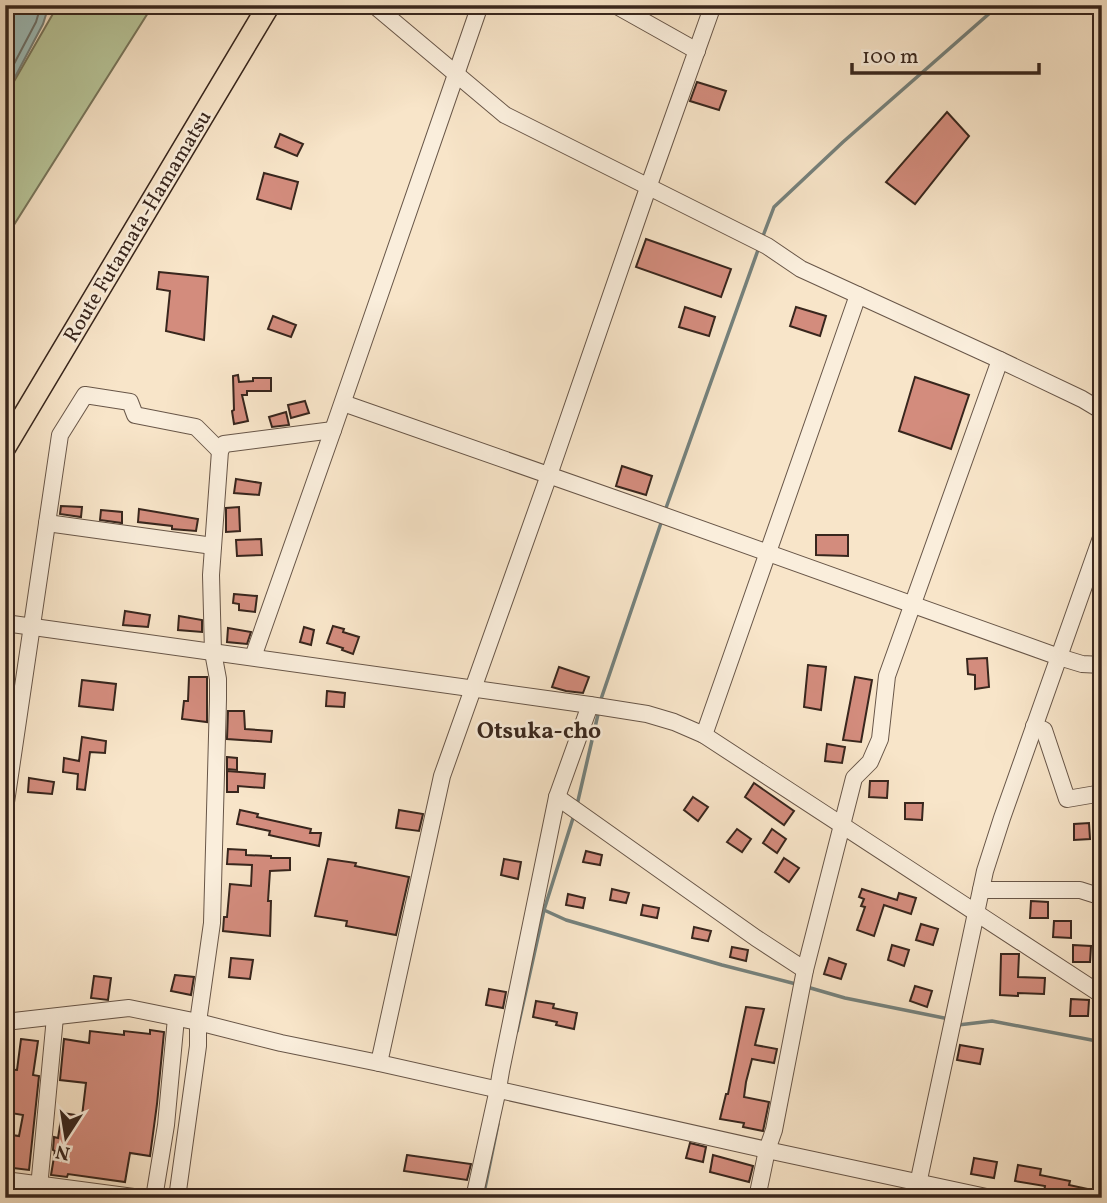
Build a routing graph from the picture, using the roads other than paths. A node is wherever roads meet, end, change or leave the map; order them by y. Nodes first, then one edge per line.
1 (269, 5) edge
2 (374, 5) edge
3 (480, 5) edge
4 (615, 5) edge
5 (713, 5) edge
6 (697, 51) junction
7 (457, 73) junction
8 (649, 186) junction
9 (859, 295) junction
10 (1000, 360) junction
11 (342, 403) junction
12 (1102, 411) edge
13 (333, 430) junction
14 (5, 447) edge
15 (220, 451) junction
16 (549, 475) junction
17 (47, 523) junction
18 (1102, 535) edge
19 (213, 546) junction
20 (766, 554) junction
21 (913, 604) junction
22 (5, 623) edge
23 (32, 626) junction
24 (213, 652) junction
25 (253, 657) junction
26 (1059, 657) junction
27 (1102, 665) edge
28 (472, 688) junction
29 (590, 705) junction
30 (1034, 726) junction
31 (704, 735) junction
32 (1102, 793) edge
33 (557, 797) junction
34 (5, 809) edge
35 (842, 825) junction
36 (981, 890) junction
37 (1102, 897) edge
38 (976, 913) junction
39 (803, 980) junction
40 (1102, 995) edge
41 (55, 1017) junction
42 (176, 1018) junction
43 (5, 1022) edge
44 (198, 1022) junction
45 (379, 1063) junction
46 (498, 1089) junction
47 (766, 1150) junction
48 (5, 1180) edge
49 (917, 1190) edge
50 (39, 1191) edge
51 (141, 1198) edge
52 (154, 1198) edge
53 (177, 1198) edge
54 (474, 1198) edge
55 (757, 1198) edge
56 (990, 1198) edge

1 - 14 main road, Route Futamata-Hamamatsu
2 - 7 street
3 - 7 street
4 - 6 street
5 - 6 street
6 - 8 street
7 - 8 street
7 - 11 street
8 - 9 street
8 - 16 street
9 - 10 street
9 - 20 street
10 - 12 street
10 - 21 street
11 - 13 street
11 - 16 street
13 - 15 street
13 - 25 street
15 - 17 street
15 - 19 street
16 - 20 street
16 - 28 street
17 - 19 street
17 - 23 street
18 - 26 street
19 - 24 street
20 - 21 street
20 - 31 street
21 - 26 street
21 - 35 street
22 - 23 street
23 - 24 street
23 - 34 street
24 - 25 street
24 - 44 street
25 - 28 street
26 - 27 street
26 - 30 street
28 - 29 street
28 - 45 street
29 - 31 street
29 - 33 street
30 - 32 street
30 - 36 street
31 - 35 street
33 - 39 street
33 - 46 street
35 - 38 street
35 - 39 street
36 - 37 street
36 - 38 street
38 - 40 street
38 - 49 street
39 - 47 street
41 - 42 street
41 - 43 street
41 - 50 street
42 - 44 street
42 - 52 street
44 - 45 street
44 - 53 street
45 - 46 street
46 - 47 street
46 - 54 street
47 - 49 street
47 - 55 street
48 - 50 street
49 - 56 street
50 - 51 street

